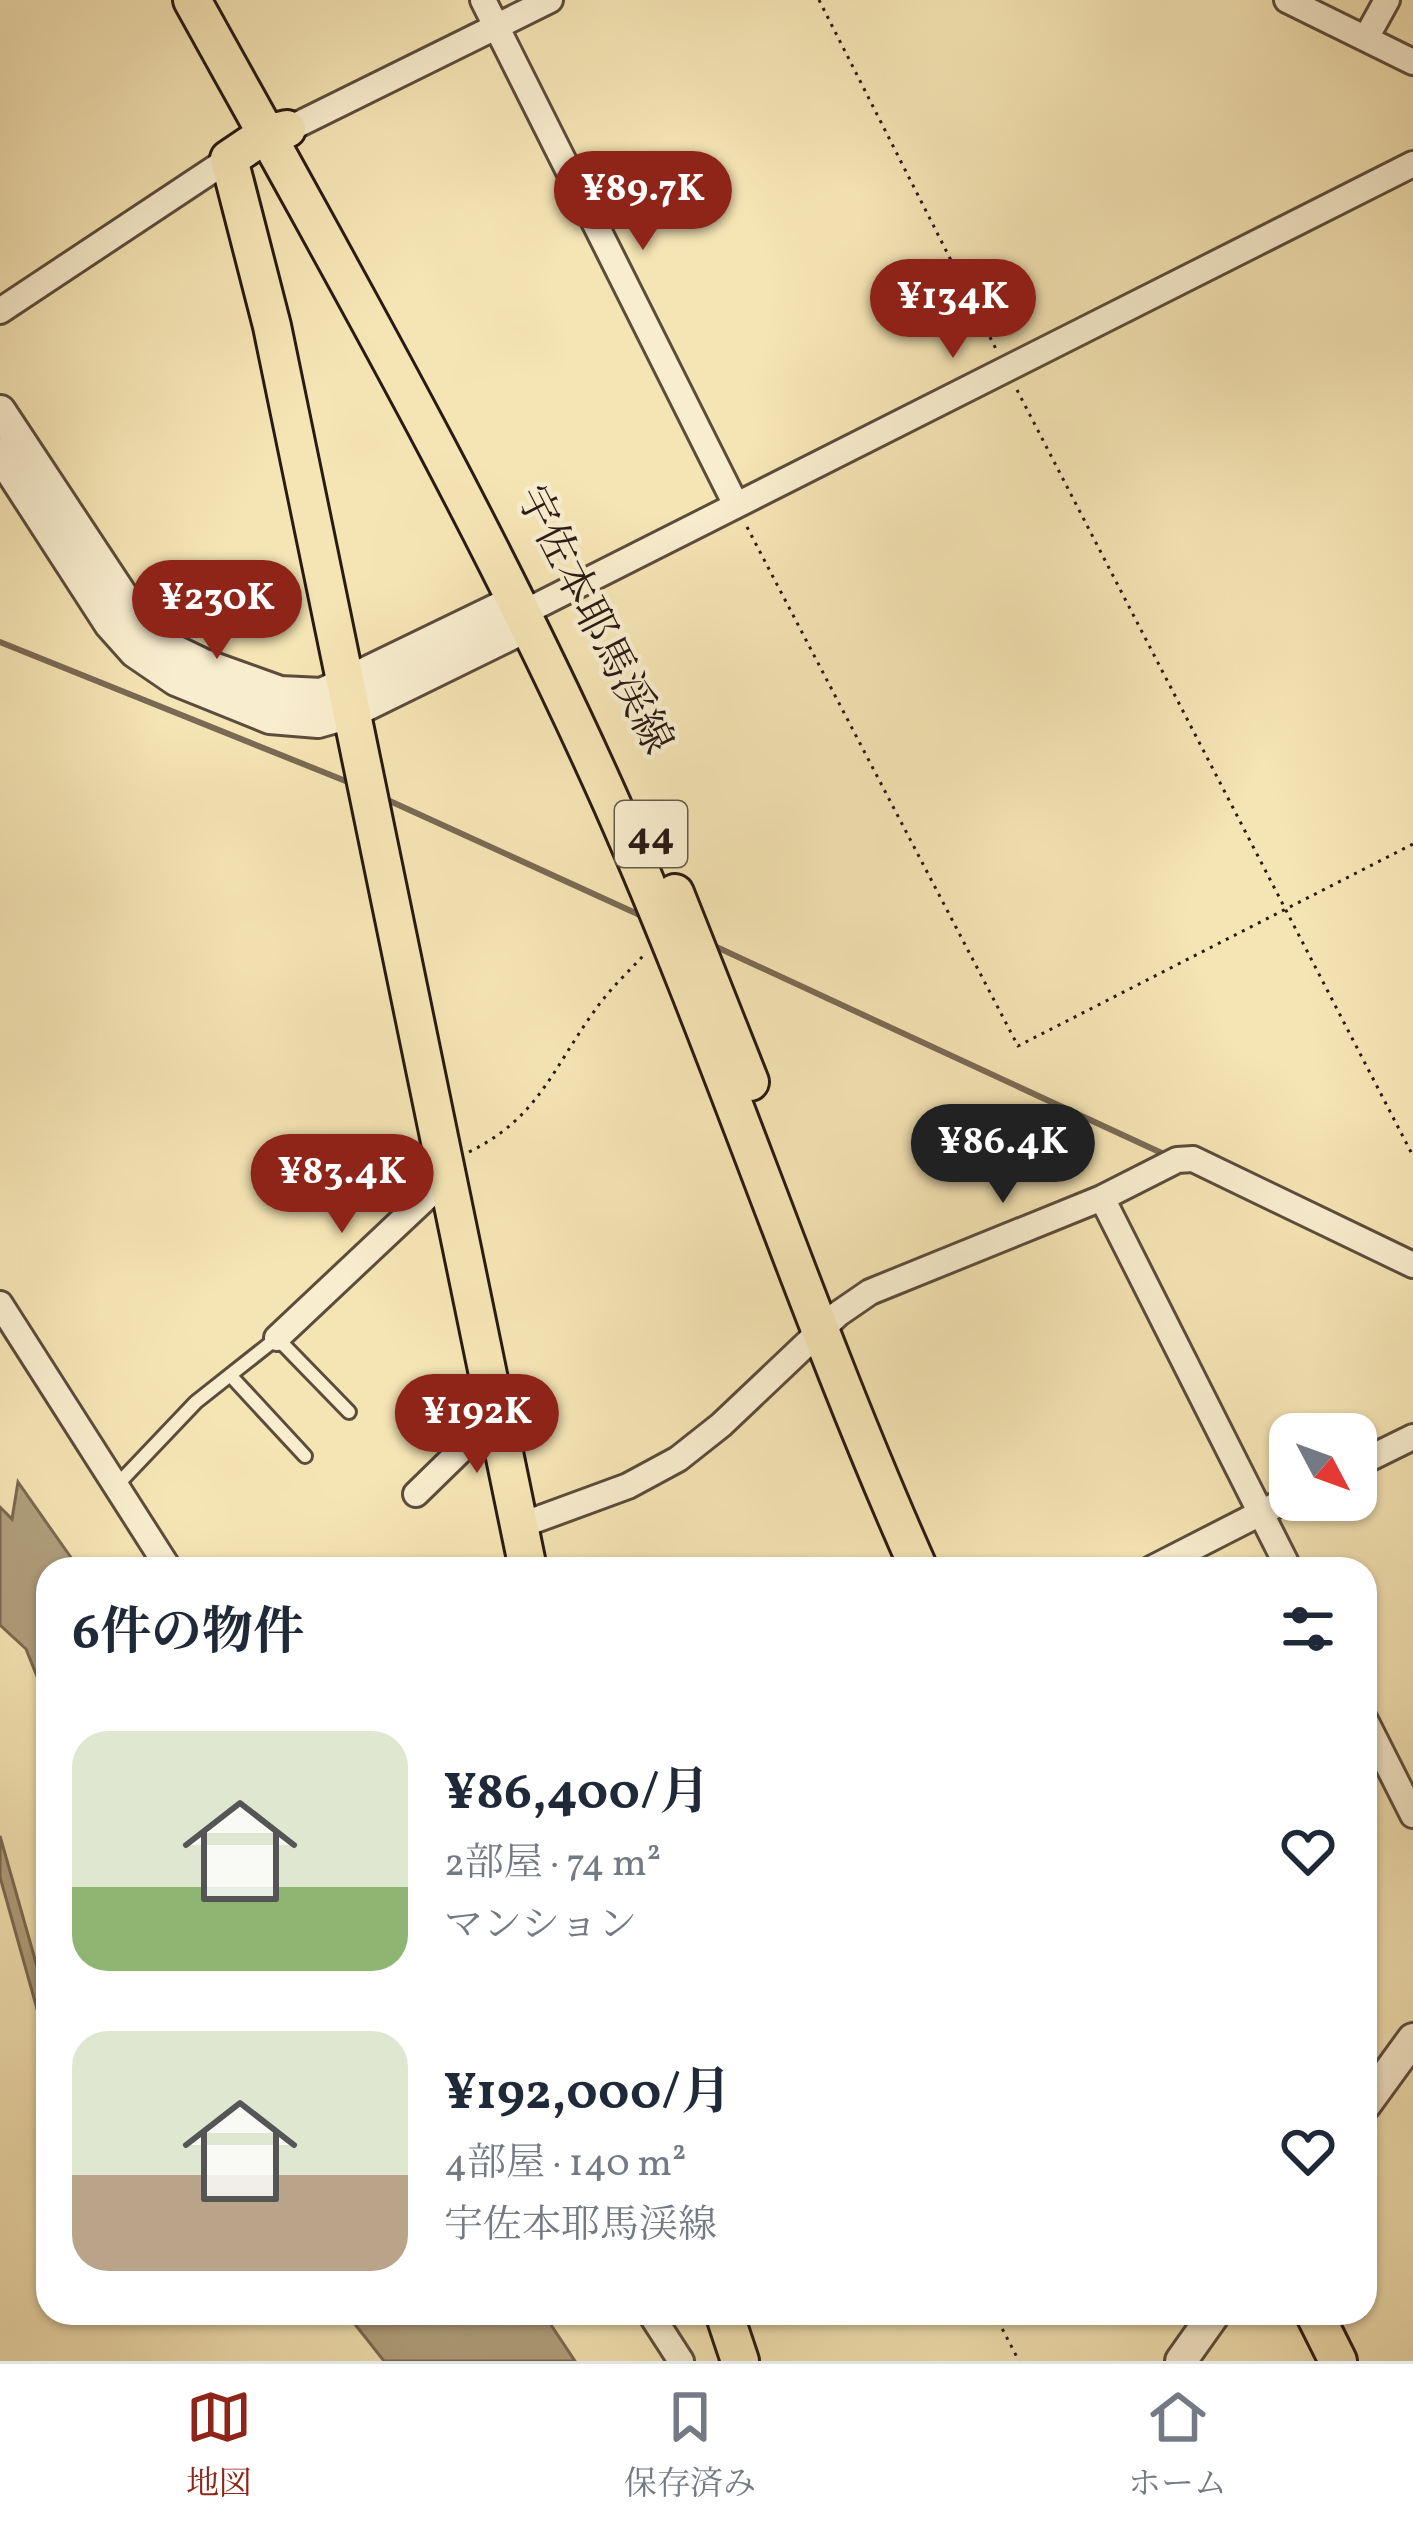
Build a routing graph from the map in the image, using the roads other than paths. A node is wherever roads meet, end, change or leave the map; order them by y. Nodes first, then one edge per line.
1 (192, 0) edge
2 (219, 0) edge
3 (483, 0) edge
4 (550, 0) edge
5 (1287, 0) edge
6 (1387, 0) edge
7 (497, 28) junction
8 (1366, 38) junction
9 (1413, 62) edge
10 (278, 131) junction
11 (229, 159) junction
12 (1413, 164) edge
13 (0, 311) edge
14 (0, 411) edge
15 (0, 454) edge
16 (736, 505) junction
17 (531, 609) junction
18 (347, 700) junction
19 (446, 1169) junction
20 (1102, 1198) junction
21 (1413, 1265) edge
22 (0, 1304) edge
23 (829, 1323) junction
24 (277, 1338) junction
25 (230, 1375) junction
26 (349, 1412) dead end
27 (496, 1415) junction
28 (1413, 1437) edge
29 (1377, 1455) edge
30 (304, 1456) dead end
31 (116, 1486) junction
32 (416, 1494) dead end
33 (1269, 1509) edge
34 (1261, 1513) junction
35 (519, 1526) junction
36 (161, 1557) edge
37 (525, 1557) edge
38 (915, 1557) edge
39 (940, 1557) edge
40 (1175, 1557) edge
41 (1283, 1557) edge
42 (1377, 1744) edge
43 (1413, 1815) edge
44 (1413, 2039) edge
45 (1377, 2088) edge
46 (658, 2325) edge
47 (728, 2325) edge
48 (1206, 2325) edge
49 (1294, 2325) edge
50 (1320, 2325) edge
51 (681, 2361) edge
52 (740, 2361) edge
53 (1181, 2361) edge
54 (1311, 2361) edge
55 (1338, 2361) edge

1 - 10 main road, 宇佐本耶馬渓線 / 44
2 - 10 main road, 宇佐本耶馬渓線 / 44
3 - 7 street
4 - 7 street
5 - 8 street
6 - 8 street
7 - 10 street
7 - 16 street
8 - 9 street
10 - 11 main road
10 - 17 main road, 宇佐本耶馬渓線 / 44
11 - 13 street
11 - 18 main road
12 - 16 street
14 - 18 street
15 - 18 street
16 - 17 street
17 - 18 street
17 - 23 main road, 宇佐本耶馬渓線 / 44
17 - 23 main road, 宇佐本耶馬渓線 / 44
18 - 19 main road
19 - 24 street
19 - 27 main road
20 - 21 street
20 - 23 street
20 - 34 street
22 - 31 street
23 - 35 street
23 - 38 main road, 宇佐本耶馬渓線 / 44
23 - 39 main road, 宇佐本耶馬渓線 / 44
24 - 25 lane
24 - 26 lane
25 - 30 lane
25 - 31 lane
27 - 32 street
27 - 35 main road
28 - 29 street
31 - 36 street
33 - 34 street
34 - 40 street
34 - 41 street
35 - 37 main road
42 - 43 street
44 - 45 street
46 - 51 street
47 - 52 main road
48 - 53 street
49 - 54 main road
50 - 55 main road

